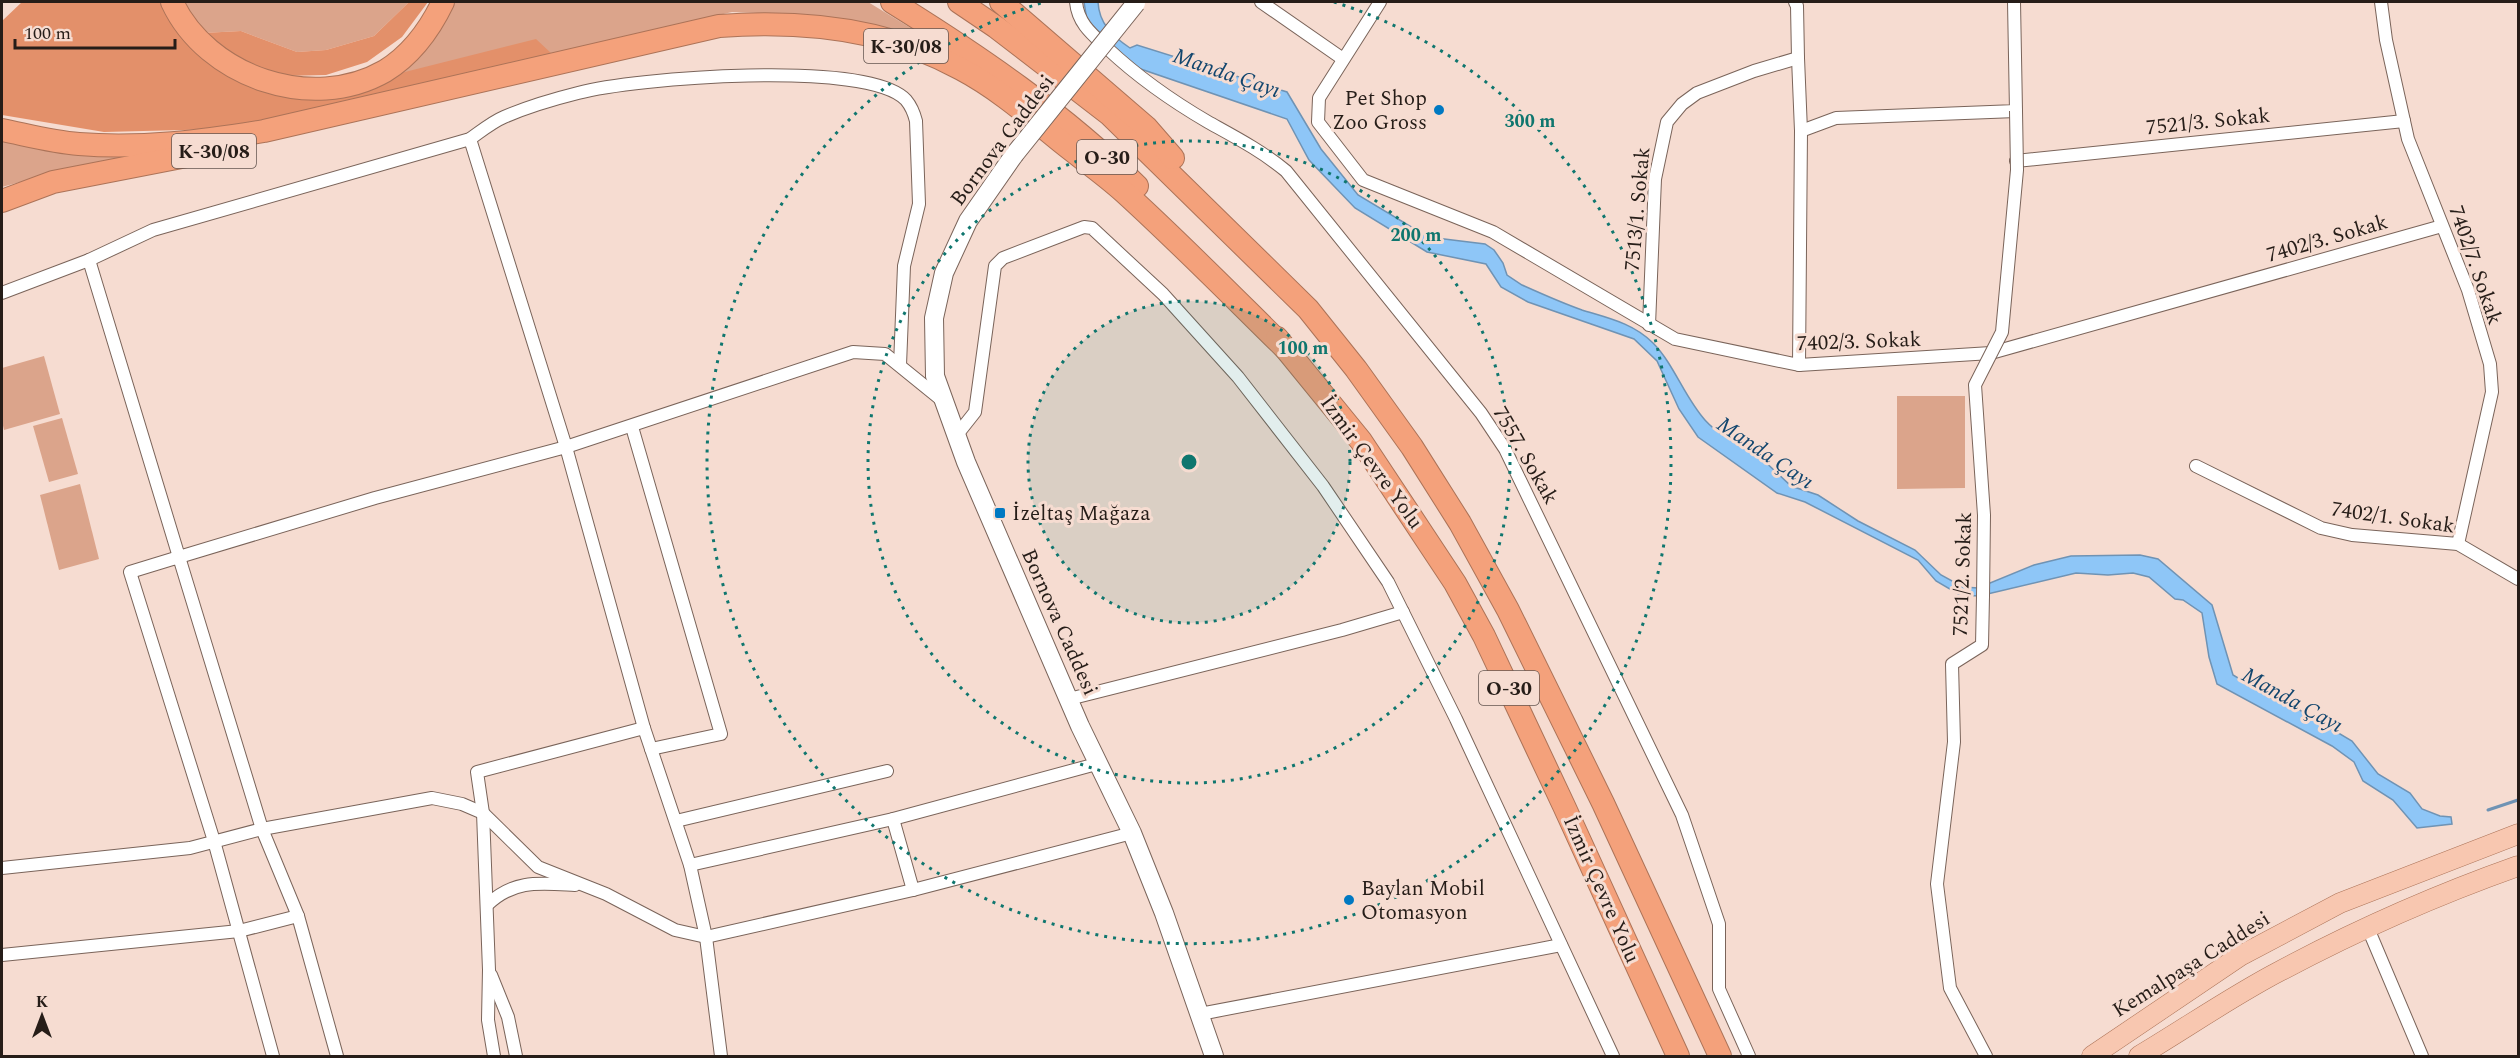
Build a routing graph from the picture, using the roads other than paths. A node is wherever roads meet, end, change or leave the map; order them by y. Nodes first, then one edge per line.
1 (172, 2) edge
2 (443, 2) edge
3 (892, 2) edge
4 (959, 2) edge
5 (1001, 2) edge
6 (1076, 2) edge
7 (1137, 2) edge
8 (1261, 2) edge
9 (1380, 2) edge
10 (1795, 2) edge
11 (2014, 2) edge
12 (2381, 2) edge
13 (1798, 58) junction
14 (1343, 59) junction
15 (424, 92) junction
16 (2016, 111) junction
17 (2404, 121) junction
18 (2, 130) edge
19 (1801, 131) junction
20 (470, 139) junction
21 (2016, 161) junction
22 (2, 201) edge
23 (2442, 226) junction
24 (89, 260) junction
25 (2, 293) edge
26 (1308, 309) junction
27 (1649, 325) junction
28 (1287, 350) junction
29 (1991, 353) junction
30 (900, 365) junction
31 (1799, 365) junction
32 (944, 402) junction
33 (632, 427) junction
34 (956, 436) junction
35 (566, 447) junction
36 (2196, 466) dead end
37 (2458, 544) junction
38 (179, 556) junction
39 (2518, 579) edge
40 (1403, 612) junction
41 (1069, 699) junction
42 (644, 728) junction
43 (651, 749) junction
44 (1100, 763) junction
45 (888, 771) dead end
46 (483, 813) junction
47 (893, 819) junction
48 (676, 821) junction
49 (262, 829) junction
50 (1132, 833) junction
51 (2518, 834) edge
52 (214, 842) junction
53 (690, 865) junction
54 (2518, 866) edge
55 (2, 868) edge
56 (584, 885) junction
57 (913, 890) junction
58 (487, 905) junction
59 (298, 916) junction
60 (2367, 926) junction
61 (239, 931) junction
62 (706, 937) junction
63 (1561, 945) junction
64 (2, 955) edge
65 (489, 970) junction
66 (1200, 1014) junction
67 (273, 1056) edge
68 (337, 1056) edge
69 (494, 1056) edge
70 (516, 1056) edge
71 (721, 1056) edge
72 (1214, 1056) edge
73 (1613, 1056) edge
74 (1678, 1056) edge
75 (1720, 1056) edge
76 (1749, 1056) edge
77 (1986, 1056) edge
78 (2092, 1056) edge
79 (2139, 1056) edge
80 (2422, 1056) edge

1 - 2 highway
3 - 28 highway, İzmir Çevre Yolu / O-30
4 - 26 highway, İzmir Çevre Yolu / O-30
5 - 26 highway
6 - 76 street, 7557. Sokak
7 - 32 main road, Bornova Caddesi, bridge
8 - 14 street
9 - 14 street
10 - 13 street
11 - 16 street, 7521/2. Sokak
12 - 17 street, 7402/7. Sokak
13 - 19 street
13 - 27 street, 7513/1. Sokak
14 - 27 street, 7402/3. Sokak
15 - 18 highway, K-30/08
15 - 22 highway, K-30/08
15 - 28 highway, K-30/08
16 - 19 street
16 - 21 street, 7521/2. Sokak, bridge
17 - 21 street, 7521/3. Sokak
17 - 23 street, 7402/7. Sokak
19 - 31 street
20 - 24 street
20 - 30 street
20 - 35 street
21 - 29 street, 7521/2. Sokak, bridge
23 - 29 street, 7402/3. Sokak
23 - 37 street, 7402/7. Sokak
24 - 25 street
24 - 38 street
26 - 75 highway, İzmir Çevre Yolu / O-30
27 - 31 street, 7402/3. Sokak
28 - 74 highway, İzmir Çevre Yolu / O-30
29 - 31 street, 7402/3. Sokak
29 - 77 street, 7521/2. Sokak, bridge
30 - 32 street
30 - 33 street
32 - 34 main road, Bornova Caddesi
33 - 35 street
33 - 43 street
34 - 40 street
34 - 41 main road, Bornova Caddesi
35 - 38 street
35 - 42 street
36 - 37 street, 7402/1. Sokak
37 - 39 street, 7402/1. Sokak
38 - 49 street
38 - 52 street
40 - 41 street
40 - 63 street
41 - 44 main road, Bornova Caddesi
42 - 43 street
42 - 46 street
43 - 48 street
44 - 47 street
44 - 50 main road, Bornova Caddesi
45 - 48 street
46 - 49 street
46 - 56 street
46 - 58 street
47 - 53 street
47 - 57 street
48 - 53 street
49 - 52 street
49 - 59 street
50 - 57 street
50 - 66 main road, Bornova Caddesi
51 - 78 main road, Kemalpaşa Caddesi
52 - 55 street
52 - 61 street
53 - 62 street
54 - 60 main road
56 - 58 street
56 - 62 street
57 - 62 street
58 - 65 street
59 - 61 street
59 - 68 street
60 - 79 main road
60 - 80 street
61 - 64 street
61 - 67 street
62 - 71 street
63 - 66 street
63 - 73 street
65 - 69 street
65 - 70 street
66 - 72 main road, Bornova Caddesi

